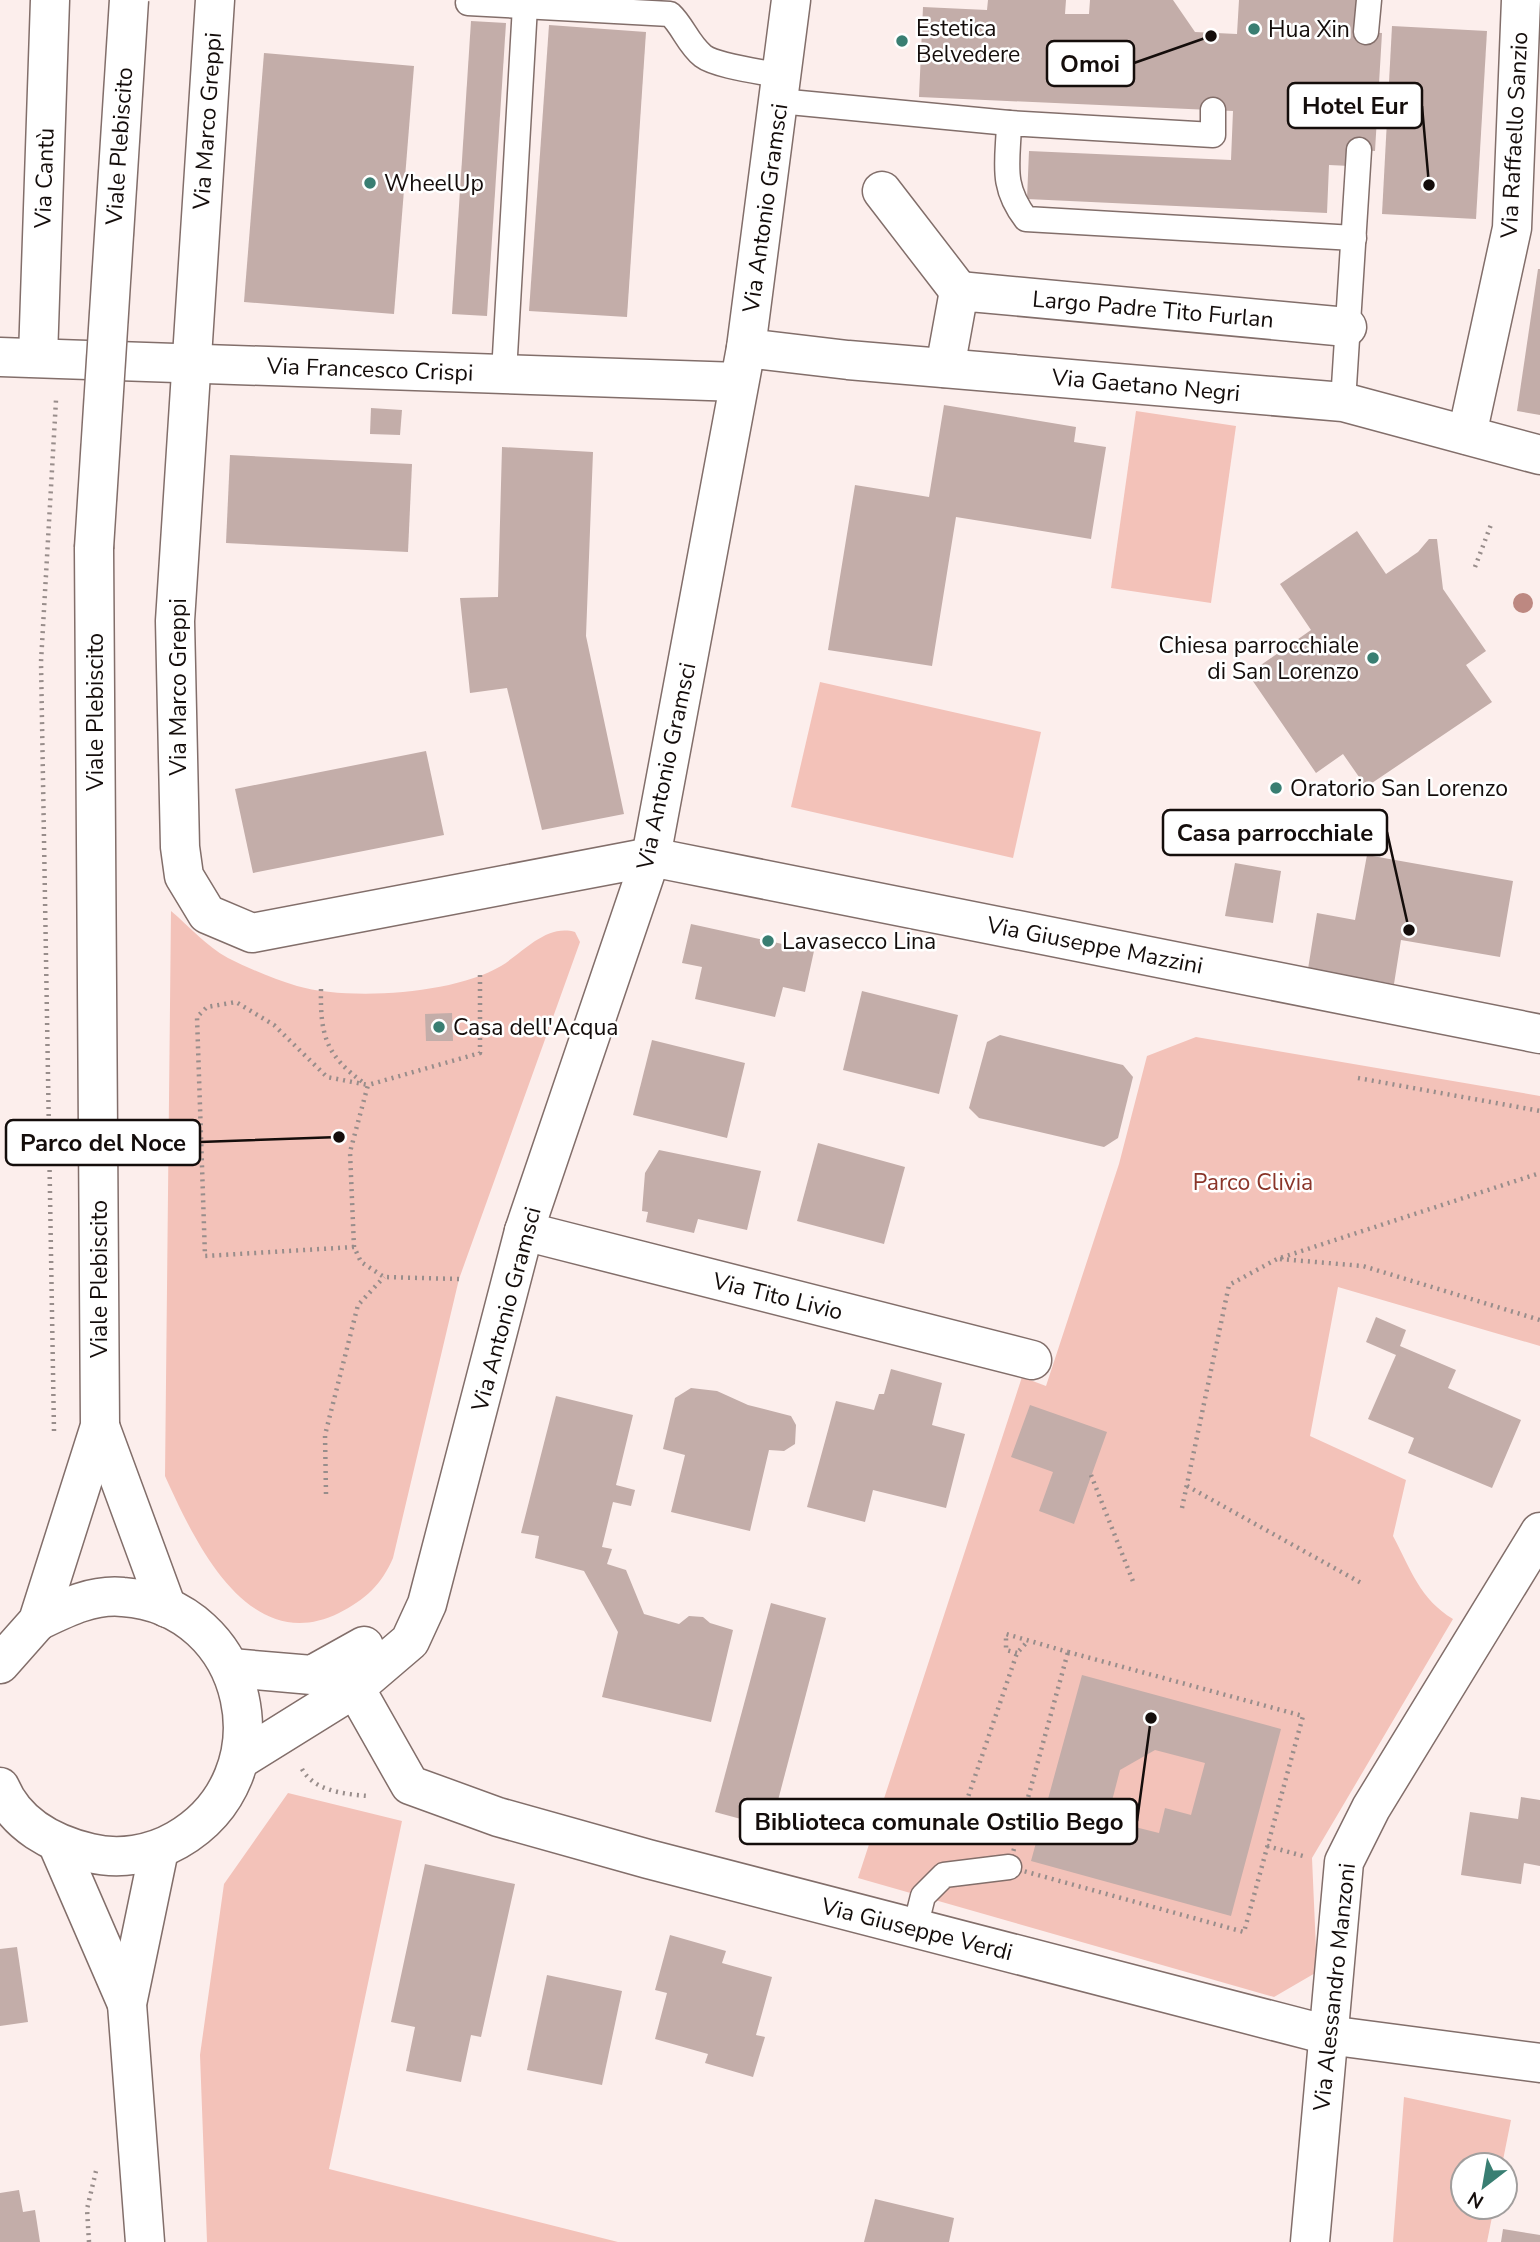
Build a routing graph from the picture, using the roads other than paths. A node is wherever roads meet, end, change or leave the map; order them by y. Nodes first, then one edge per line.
1 (50, 0) edge
2 (129, 0) edge
3 (215, 0) edge
4 (791, 0) edge
5 (1368, 0) edge
6 (1521, 0) edge
7 (468, 3) dead end
8 (525, 6) junction
9 (1366, 32) dead end
10 (781, 88) junction
11 (1529, 88) edge
12 (1213, 110) dead end
13 (1009, 123) junction
14 (1359, 150) dead end
15 (883, 191) dead end
16 (1354, 238) junction
17 (959, 291) junction
18 (1347, 327) junction
19 (0, 357) edge
20 (38, 357) junction
21 (191, 362) junction
22 (743, 365) junction
23 (945, 368) junction
24 (504, 373) junction
25 (1343, 402) junction
26 (1467, 435) junction
27 (1540, 455) edge
28 (651, 857) junction
29 (1540, 1034) edge
30 (524, 1231) junction
31 (1032, 1360) dead end
32 (100, 1426) junction
33 (1540, 1532) edge
34 (167, 1608) junction
35 (38, 1621) junction
36 (0, 1664) edge
37 (231, 1668) junction
38 (349, 1674) junction
39 (241, 1759) junction
40 (1, 1794) edge
41 (58, 1845) junction
42 (159, 1850) junction
43 (1009, 1867) road end
44 (915, 1928) junction
45 (127, 2004) junction
46 (1328, 2035) junction
47 (1540, 2063) edge
48 (145, 2242) edge
49 (1310, 2242) edge

1 - 20 street, Via Cantù
2 - 32 street, Viale Plebiscito, bridge
3 - 21 street, Via Marco Greppi
4 - 10 street, Via Antonio Gramsci
5 - 9 lane
6 - 11 street, Via Raffaello Sanzio
7 - 8 lane
8 - 10 lane
8 - 24 lane
10 - 13 lane
10 - 22 street, Via Antonio Gramsci
11 - 26 street, Via Raffaello Sanzio
12 - 13 lane
13 - 16 lane
14 - 16 lane
15 - 17 street
16 - 18 lane
17 - 18 street, Largo Padre Tito Furlan
17 - 23 street
18 - 25 lane
19 - 20 street, Via Francesco Crispi
20 - 21 street, Via Francesco Crispi
21 - 24 street, Via Francesco Crispi
21 - 28 street, Via Marco Greppi
22 - 23 street, Via Gaetano Negri
22 - 24 street, Via Francesco Crispi
22 - 28 street, Via Antonio Gramsci
23 - 25 street, Via Gaetano Negri
25 - 26 street, Via Gaetano Negri
26 - 27 street, Via Gaetano Negri
28 - 29 street, Via Giuseppe Mazzini
28 - 30 street, Via Antonio Gramsci
30 - 31 street, Via Tito Livio
30 - 38 street, Via Antonio Gramsci
32 - 34 street
32 - 35 street
33 - 46 street, Via Alessandro Manzoni
34 - 35 street
34 - 37 street
35 - 36 street
37 - 38 street
37 - 39 street
38 - 39 street
38 - 44 street, Via Giuseppe Verdi
39 - 42 street
40 - 41 street
41 - 42 street
41 - 45 street
42 - 45 street
43 - 44 lane
44 - 46 street, Via Giuseppe Verdi
45 - 48 street
46 - 47 street, Via Giuseppe Verdi
46 - 49 street, Via Alessandro Manzoni

